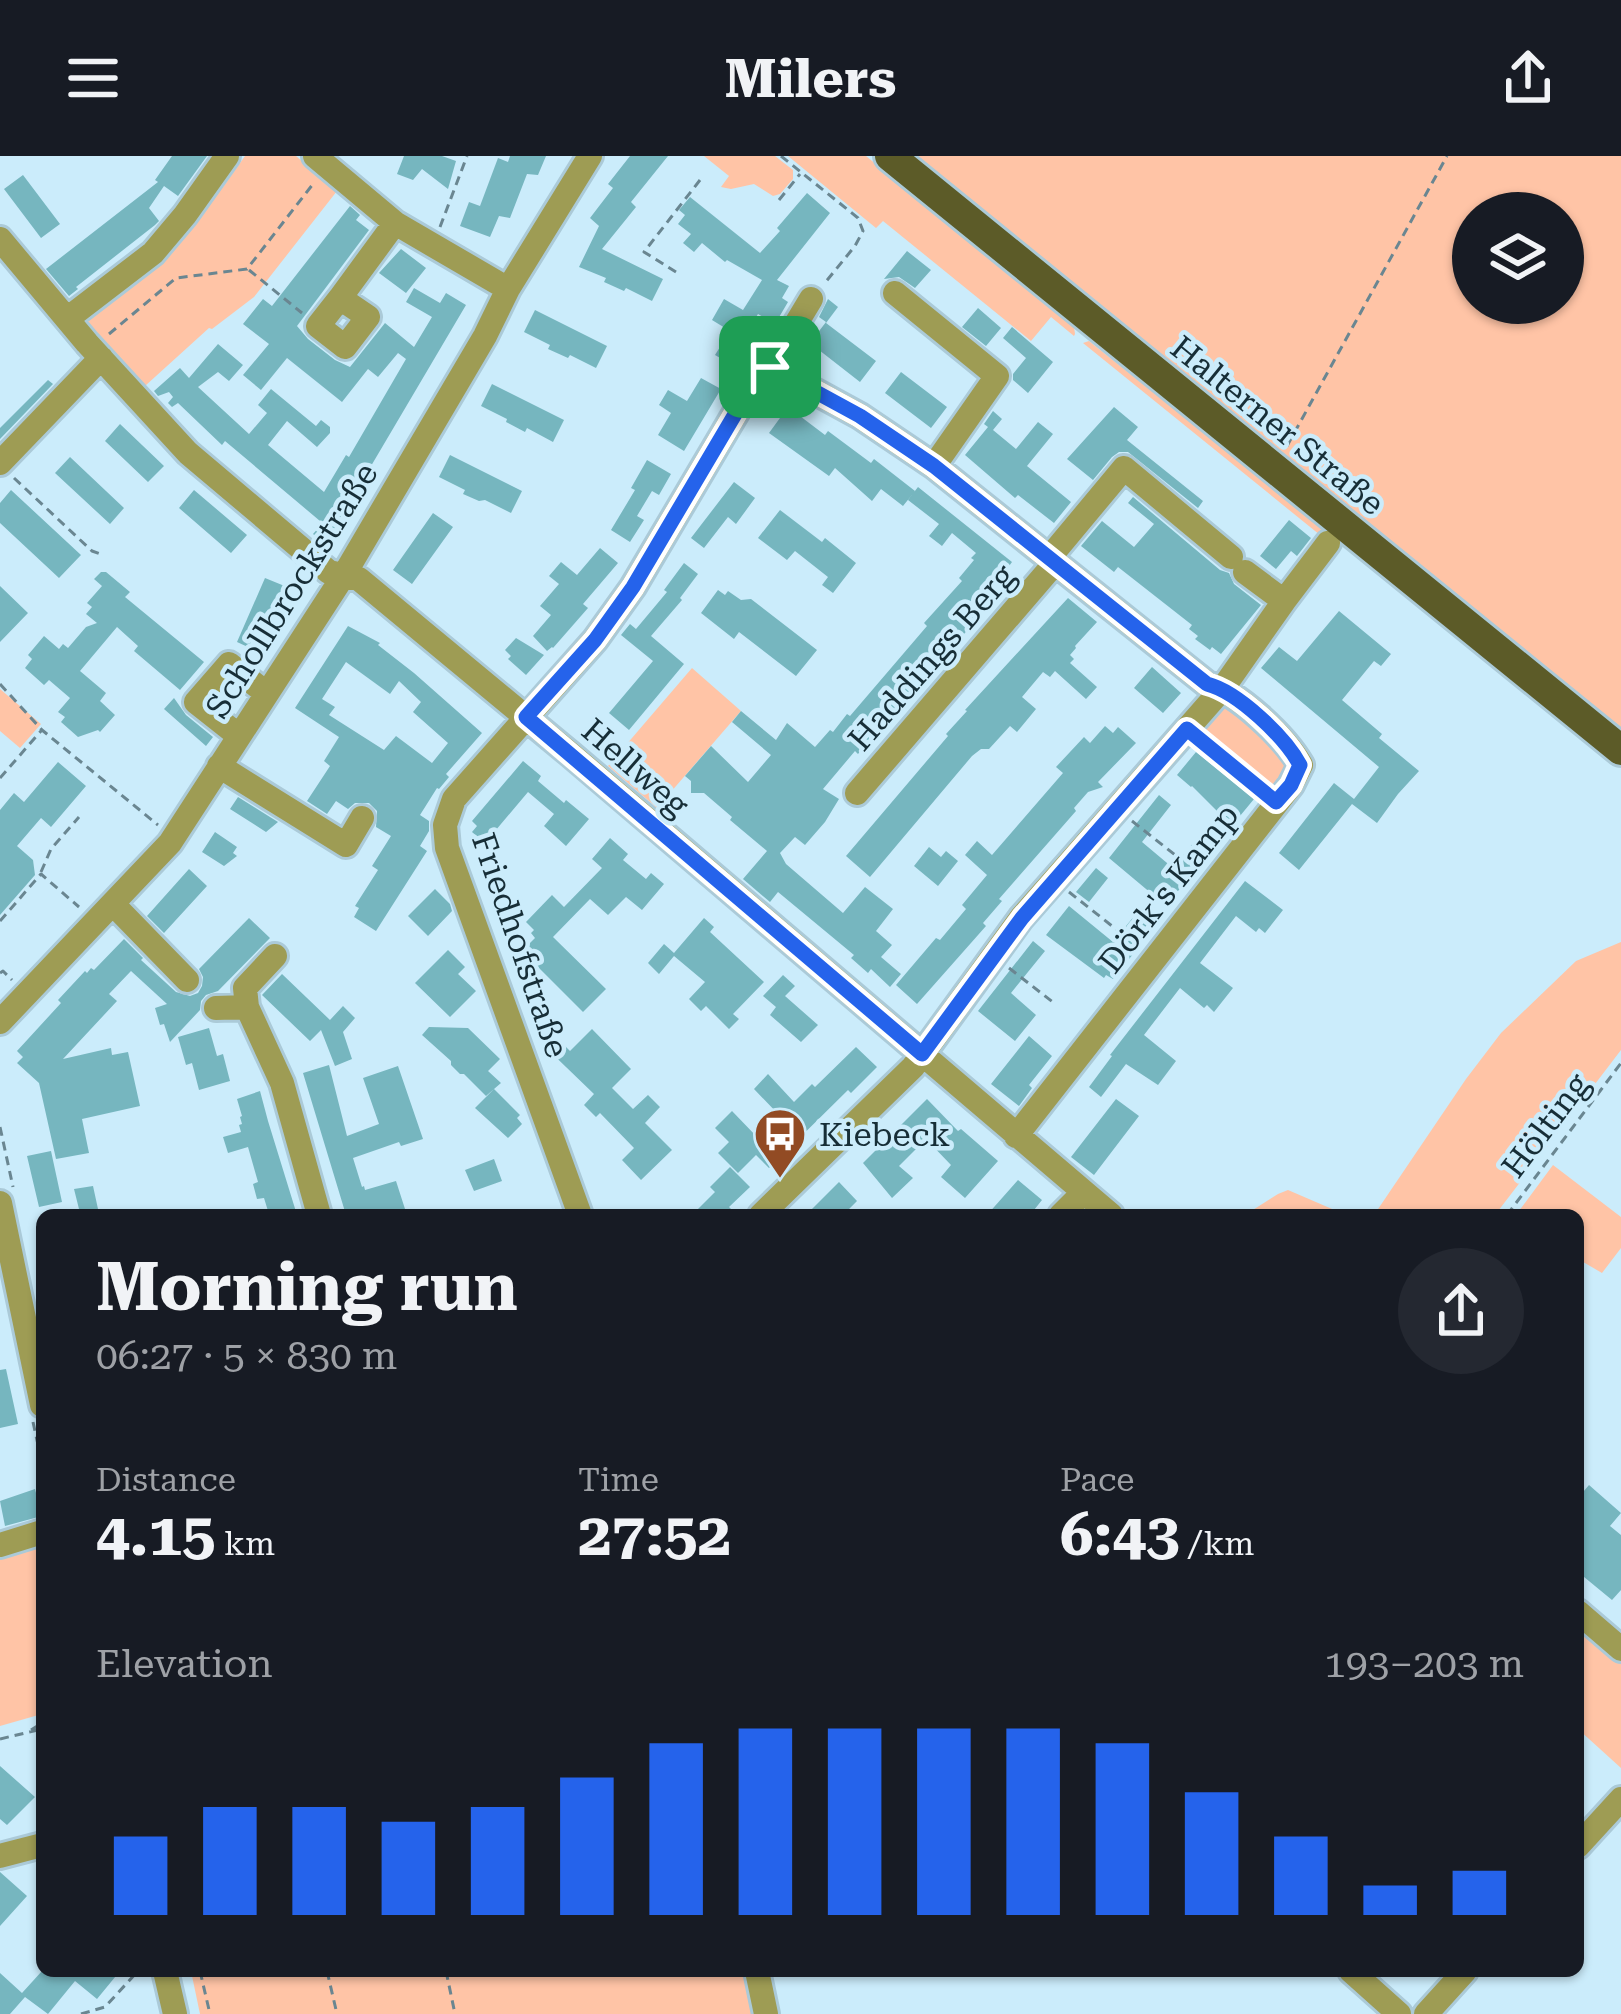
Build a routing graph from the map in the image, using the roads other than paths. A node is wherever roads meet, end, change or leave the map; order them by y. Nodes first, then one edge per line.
1 (226, 156) edge
2 (590, 156) edge
3 (890, 156) edge
4 (321, 161) edge
5 (395, 223) junction
6 (0, 239) edge
7 (508, 289) junction
8 (895, 293) dead end
9 (811, 299) road end
10 (67, 320) junction
11 (318, 326) road end
12 (103, 347) junction
13 (770, 367) junction
14 (3, 466) edge
15 (934, 466) junction
16 (1328, 543) dead end
17 (1052, 561) junction
18 (344, 575) junction
19 (1284, 601) junction
20 (1223, 688) junction
21 (266, 693) junction
22 (526, 717) junction
23 (238, 736) junction
24 (1621, 751) edge
25 (219, 766) junction
26 (857, 793) dead end
27 (362, 818) dead end
28 (113, 904) junction
29 (275, 956) dead end
30 (188, 980) dead end
31 (248, 1007) junction
32 (216, 1008) dead end
33 (0, 1022) edge
34 (922, 1054) junction
35 (1016, 1136) junction
36 (1084, 1192) junction
37 (0, 1203) edge
38 (317, 1209) edge
39 (578, 1209) edge
40 (766, 1209) edge
41 (1067, 1209) edge
42 (1104, 1209) edge
43 (30, 1299) edge
44 (36, 1352) edge
45 (36, 1534) edge
46 (0, 1545) edge
47 (1584, 1617) edge
48 (1621, 1648) edge
49 (1621, 1798) edge
50 (1584, 1839) edge
51 (36, 1847) edge
52 (0, 1856) edge
53 (166, 1977) edge
54 (758, 1977) edge
55 (1358, 1977) edge
56 (1460, 1977) edge
57 (175, 2014) edge
58 (766, 2014) edge
59 (1399, 2014) edge
60 (1426, 2014) edge

1 - 10 street
2 - 7 street, Schollbrockstraße
3 - 24 main road, Halterner Straße
4 - 5 street
5 - 7 street
5 - 11 street
6 - 10 street, Hellweg
7 - 18 street, Schollbrockstraße
8 - 15 street
9 - 13 street
10 - 12 street, Hellweg
12 - 14 street
12 - 18 street, Hellweg
13 - 15 street, Haddings Berg
13 - 22 street
15 - 17 street, Haddings Berg
16 - 19 street
17 - 19 street
17 - 20 street, Haddings Berg
17 - 26 street, Haddings Berg
18 - 21 street, Schollbrockstraße
18 - 22 street, Hellweg
19 - 20 street
20 - 34 street
20 - 35 street, Dörk's Kamp
21 - 23 street, Schollbrockstraße
21 - 23 street
22 - 34 street, Hellweg
22 - 39 street, Friedhofstraße
23 - 25 street, Schollbrockstraße
25 - 27 street
25 - 28 street, Schollbrockstraße
28 - 30 street
28 - 33 street, Schollbrockstraße
29 - 31 street
31 - 32 street
31 - 38 street
34 - 35 street, Hellweg
34 - 40 street
35 - 36 street, Hellweg
36 - 41 street
36 - 42 street, Hellweg
37 - 43 street
43 - 44 street
45 - 46 street
47 - 48 street
49 - 50 street
51 - 52 street
53 - 57 street
54 - 58 street
55 - 59 street
56 - 60 street

